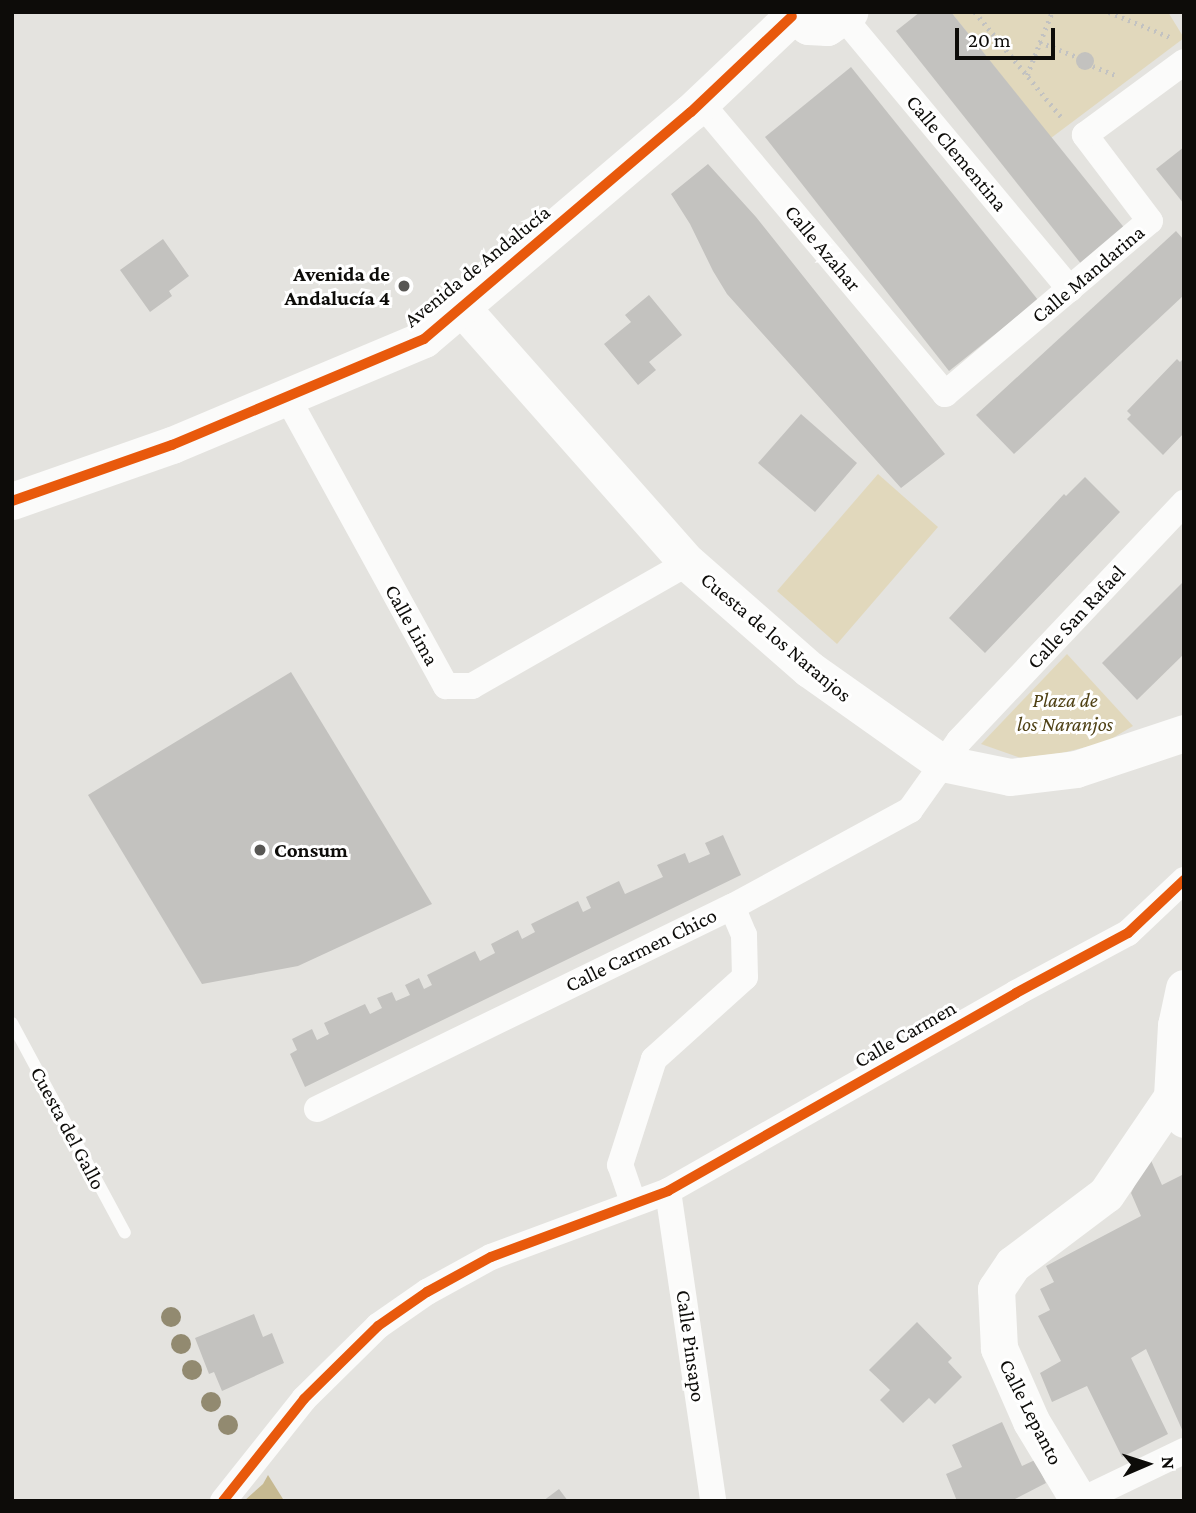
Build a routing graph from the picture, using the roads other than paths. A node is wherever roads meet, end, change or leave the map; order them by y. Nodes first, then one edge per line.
1 (790, 14) edge
2 (847, 15) edge
3 (1182, 51) edge
4 (701, 103) junction
5 (1070, 289) junction
6 (462, 308) junction
7 (944, 394) joint
8 (287, 397) junction
9 (12, 501) edge
10 (1184, 503) edge
11 (688, 564) junction
12 (1183, 732) edge
13 (942, 763) junction
14 (1184, 880) edge
15 (732, 907) junction
16 (1184, 988) edge
17 (12, 1023) edge
18 (1178, 1108) edge
19 (317, 1109) dead end
20 (668, 1191) junction
21 (633, 1202) junction
22 (125, 1233) dead end
23 (1184, 1451) edge
24 (223, 1501) edge
25 (713, 1501) edge
26 (1079, 1501) edge

1 - 2 street
1 - 4 street, Avenida de Andalucía
2 - 5 street, Calle Clementina
3 - 5 street, Calle Mandarina
4 - 6 street, Avenida de Andalucía
4 - 7 street, Calle Azahar
5 - 7 street, Calle Mandarina
6 - 8 street, Avenida de Andalucía
6 - 11 street, Cuesta de los Naranjos
8 - 9 street, Avenida de Andalucía
8 - 11 street, Calle Lima
10 - 13 street, Calle San Rafael
11 - 13 street, Cuesta de los Naranjos
12 - 13 street, Cuesta de los Naranjos
13 - 15 street, Calle Carmen Chico
14 - 20 street, Calle Carmen
15 - 19 street, Calle Carmen Chico
15 - 21 street
16 - 18 street
17 - 22 lane, Cuesta del Gallo
18 - 26 street, Calle Lepanto
20 - 21 street, Calle Carmen
20 - 25 street, Calle Pinsapo
21 - 24 street, Calle Carmen
23 - 26 street

